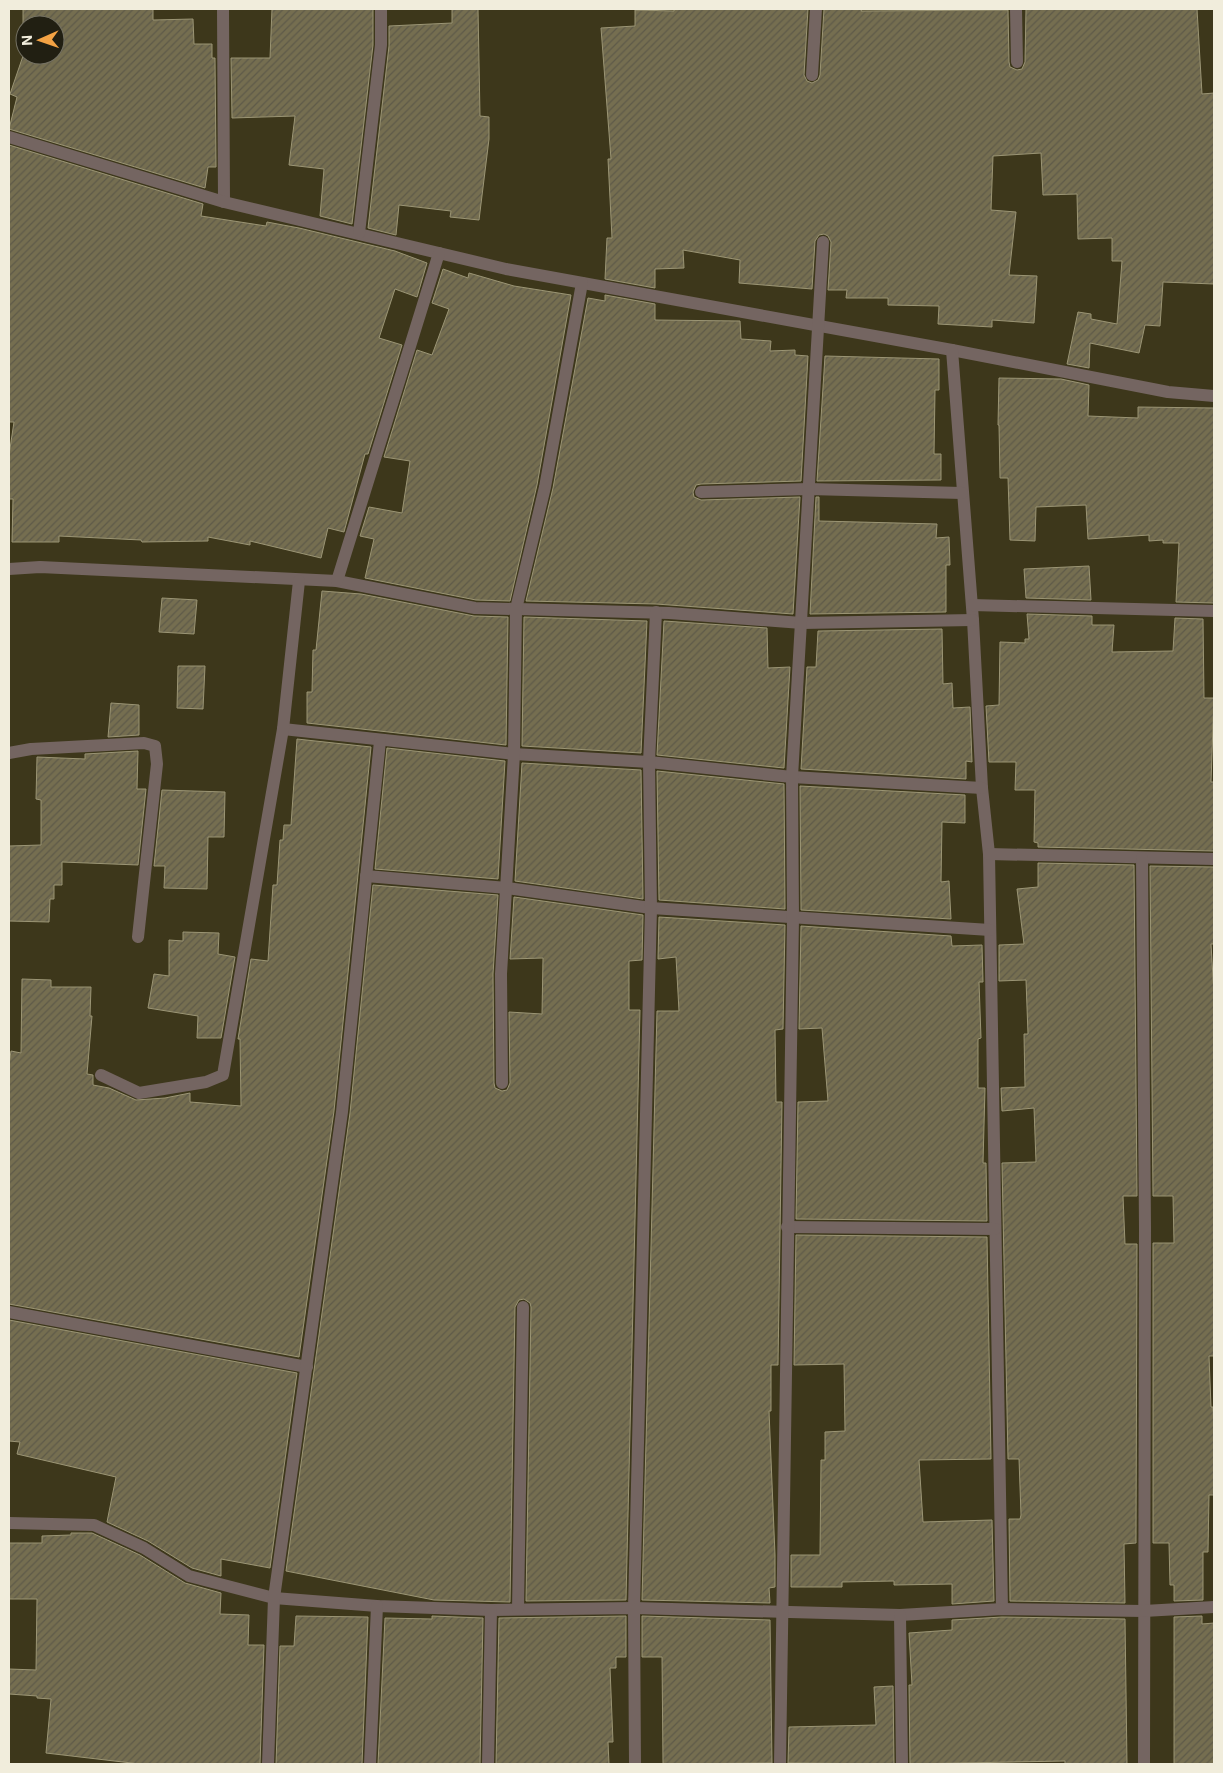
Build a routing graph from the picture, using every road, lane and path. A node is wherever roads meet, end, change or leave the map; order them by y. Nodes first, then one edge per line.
1 (223, 9) edge
2 (381, 9) edge
3 (816, 9) edge
4 (1016, 9) edge
5 (1017, 62) dead end
6 (812, 75) dead end
7 (9, 137) edge
8 (224, 202) junction
9 (359, 233) junction
10 (823, 242) dead end
11 (439, 254) junction
12 (582, 283) junction
13 (817, 326) junction
14 (952, 350) junction
15 (1214, 396) edge
16 (809, 490) junction
17 (701, 492) dead end
18 (962, 493) junction
19 (9, 570) edge
20 (299, 581) junction
21 (336, 581) junction
22 (972, 605) junction
23 (516, 609) junction
24 (1214, 611) edge
25 (656, 612) junction
26 (973, 620) junction
27 (802, 623) junction
28 (284, 729) junction
29 (380, 741) junction
30 (9, 753) edge
31 (514, 754) junction
32 (649, 762) junction
33 (792, 777) junction
34 (982, 788) junction
35 (989, 854) junction
36 (1142, 858) junction
37 (1214, 859) edge
38 (366, 876) junction
39 (507, 888) junction
40 (651, 908) junction
41 (793, 918) junction
42 (990, 930) junction
43 (138, 937) dead end
44 (101, 1075) dead end
45 (502, 1082) dead end
46 (787, 1227) junction
47 (995, 1229) junction
48 (523, 1307) dead end
49 (9, 1312) edge
50 (307, 1367) junction
51 (9, 1523) edge
52 (274, 1598) junction
53 (378, 1606) junction
54 (1214, 1607) edge
55 (634, 1608) junction
56 (518, 1609) junction
57 (491, 1610) junction
58 (1002, 1610) junction
59 (1144, 1611) junction
60 (780, 1612) junction
61 (900, 1616) junction
62 (268, 1764) edge
63 (370, 1764) edge
64 (488, 1764) edge
65 (635, 1764) edge
66 (780, 1764) edge
67 (902, 1764) edge
68 (1144, 1764) edge

1 - 8 street
2 - 9 street
3 - 6 street
4 - 5 street
7 - 8 street
8 - 9 street
9 - 11 street
10 - 13 street
11 - 12 street
11 - 21 street
12 - 13 street
12 - 23 street
13 - 14 street
13 - 16 street
14 - 15 street
14 - 18 street
16 - 17 street
16 - 18 street
16 - 27 street
18 - 22 street
19 - 20 street
20 - 21 street
20 - 28 street
21 - 23 street
22 - 24 street
22 - 26 street
23 - 25 street
23 - 31 street
25 - 27 street
25 - 32 street
26 - 27 street
26 - 34 street
27 - 33 street
28 - 29 street
28 - 44 street
29 - 31 street
29 - 38 street
30 - 43 street
31 - 32 street
31 - 39 street
32 - 33 street
32 - 40 street
33 - 34 street
33 - 41 street
34 - 35 street
35 - 36 street
35 - 42 street
36 - 37 street
36 - 59 street
38 - 39 street
38 - 50 street
39 - 40 street
39 - 45 street
40 - 41 street
40 - 55 street
41 - 42 street
41 - 46 street
42 - 47 street
46 - 47 street
46 - 60 street
47 - 58 street
48 - 56 street
49 - 50 street
50 - 52 street
51 - 52 street
52 - 53 street
52 - 62 street
53 - 57 street
53 - 63 street
54 - 59 street
55 - 56 street
55 - 60 street
55 - 65 street
56 - 57 street
57 - 64 street
58 - 59 street
58 - 61 street
59 - 68 street
60 - 61 street
60 - 66 street
61 - 67 street

